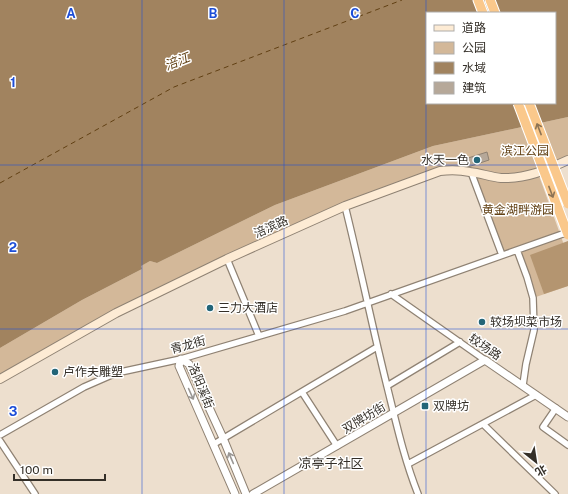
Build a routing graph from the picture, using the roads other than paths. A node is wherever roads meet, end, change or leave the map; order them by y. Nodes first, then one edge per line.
1 (478, 0) edge
2 (490, 0) edge
3 (483, 12) edge
4 (494, 12) edge
5 (518, 104) edge
6 (529, 104) edge
7 (567, 162) edge
8 (470, 172) junction
9 (568, 204) edge
10 (345, 206) junction
11 (568, 234) edge
12 (517, 250) junction
13 (502, 255) junction
14 (227, 259) junction
15 (391, 294) junction
16 (368, 303) junction
17 (259, 336) junction
18 (460, 342) junction
19 (377, 347) junction
20 (181, 359) junction
21 (485, 360) junction
22 (0, 379) edge
23 (387, 386) junction
24 (523, 386) junction
25 (302, 392) junction
26 (536, 395) junction
27 (556, 408) junction
28 (393, 413) junction
29 (568, 417) edge
30 (483, 424) junction
31 (0, 435) edge
32 (223, 438) junction
33 (0, 441) edge
34 (214, 444) junction
35 (568, 444) edge
36 (337, 446) junction
37 (408, 464) junction
38 (35, 494) edge
39 (235, 494) edge
40 (246, 494) edge
41 (252, 494) edge
42 (418, 494) edge
43 (555, 494) edge

1 - 3 highway
2 - 4 highway
5 -> 11 highway, bridge
9 -> 6 highway, bridge
7 - 8 main road, 涪滨路
8 - 10 main road, 涪滨路
8 - 13 street
10 - 14 main road, 涪滨路
10 - 16 street
11 - 12 street, 青龙街
12 - 13 street, 青龙街
12 - 24 street
13 - 15 street, 青龙街
14 - 17 street
14 - 22 main road, 涪滨路
15 - 16 street, 青龙街
15 - 18 street, 较场路
16 - 17 street, 青龙街
16 - 19 street
17 - 20 street, 青龙街
18 - 21 street, 较场路
18 - 23 street
19 - 23 street
19 - 25 street
20 - 31 street, 青龙街
20 - 32 street, 洛阳溪街
20 -> 34 street, 洛阳溪街
21 - 24 street, 较场路
21 - 28 street, 双牌坊街
23 - 28 street
24 - 26 street, 较场路
25 - 32 street
25 - 36 street
26 - 27 street, 较场路
26 - 30 street
27 - 29 street, 较场路
27 - 35 street
28 - 36 street, 双牌坊街
28 - 37 street
30 - 37 street
30 - 43 street
32 - 34 street
40 -> 32 street, 洛阳溪街
33 - 38 street
34 - 39 street, 洛阳溪街
36 - 41 street, 双牌坊街
37 - 42 street

